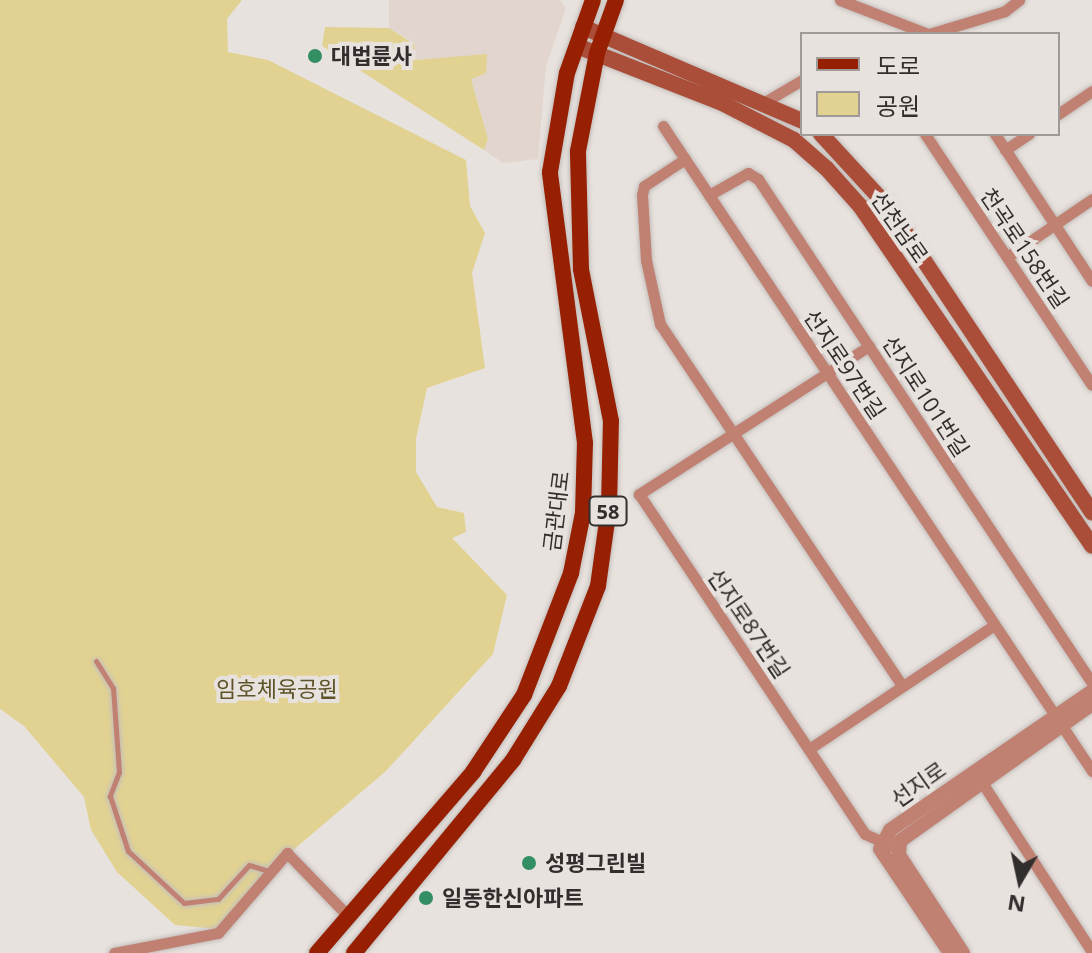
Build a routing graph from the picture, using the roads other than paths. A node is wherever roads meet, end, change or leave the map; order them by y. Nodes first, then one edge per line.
1 (616, 0) edge
2 (840, 0) edge
3 (1019, 0) edge
4 (586, 10) edge
5 (923, 32) edge
6 (935, 32) edge
7 (603, 35) junction
8 (577, 46) junction
9 (597, 53) junction
10 (800, 81) edge
11 (1092, 91) edge
12 (763, 103) junction
13 (1060, 113) edge
14 (800, 120) edge
15 (663, 126) dead end
16 (823, 136) edge
17 (926, 136) edge
18 (996, 136) edge
19 (1026, 136) edge
20 (1005, 150) junction
21 (685, 159) junction
22 (709, 195) junction
23 (1092, 199) edge
24 (1055, 225) junction
25 (1007, 257) junction
26 (1092, 281) edge
27 (869, 346) junction
28 (827, 372) junction
29 (1092, 385) edge
30 (730, 435) junction
31 (1092, 512) edge
32 (1092, 546) edge
33 (994, 625) junction
34 (96, 661) dead end
35 (1092, 683) edge
36 (902, 686) junction
37 (1092, 691) edge
38 (1092, 704) edge
39 (1058, 721) junction
40 (809, 749) junction
41 (1092, 771) edge
42 (981, 781) junction
43 (883, 844) junction
44 (899, 849) junction
45 (270, 872) junction
46 (348, 916) junction
47 (1092, 952) edge
48 (114, 953) edge
49 (317, 953) edge
50 (354, 953) edge
51 (950, 953) edge
52 (963, 953) edge

1 - 7 main road, 58
2 - 5 street
3 - 6 street
4 - 7 main road
4 - 8 main road, 금관대로 / 58
7 - 9 main road, 58
7 - 12 main road
8 - 9 main road, 선천남로
8 - 46 main road, 금관대로 / 58
9 - 32 main road, 선천남로
9 - 50 main road, 58
10 - 12 street
11 - 13 street
12 - 14 main road
15 - 21 street, 선지로97번길
16 - 31 main road, 선천남로
17 - 25 street, 천곡로158번길
18 - 20 street
19 - 20 street
20 - 24 street
21 - 22 street, 선지로97번길
21 - 30 street
22 - 27 street, 선지로101번길
22 - 28 street, 선지로97번길
23 - 24 street
24 - 25 street
24 - 26 street
25 - 29 street, 천곡로158번길
27 - 28 street, 선지로87번길
27 - 35 street, 선지로101번길
28 - 30 street, 선지로87번길
28 - 33 street, 선지로97번길
30 - 36 street
30 - 40 street, 선지로87번길
33 - 36 street
33 - 39 street, 선지로97번길
34 - 45 lane
36 - 40 street
37 - 39 street, 선지로
38 - 39 street, 선지로
39 - 41 street, 선지로97번길
39 - 42 street, 선지로
39 - 43 street, 선지로
40 - 43 street, 선지로87번길
42 - 44 street, 선지로
42 - 47 street
43 - 44 street, 선지로87번길
43 - 51 street
44 - 52 street
45 - 46 street
45 - 48 street
46 - 49 main road, 금관대로 / 58

